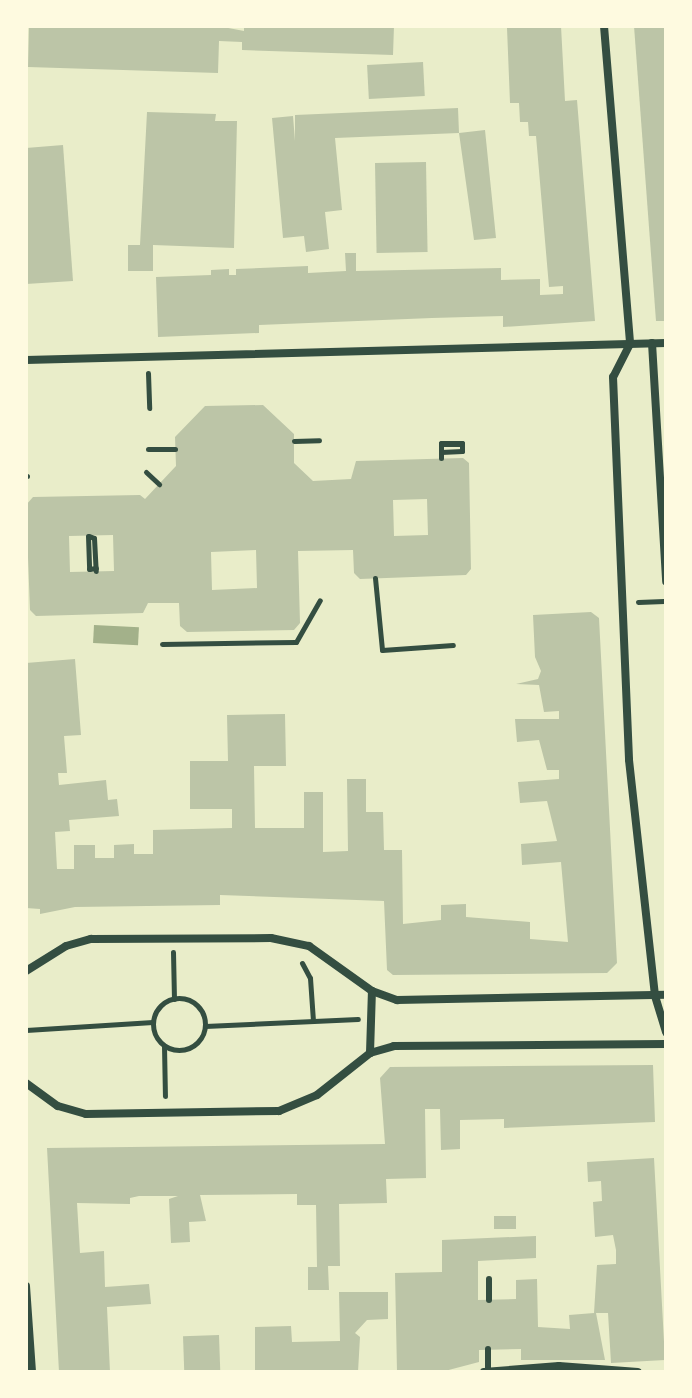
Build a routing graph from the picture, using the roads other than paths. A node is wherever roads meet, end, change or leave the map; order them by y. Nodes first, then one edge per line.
1 (604, 26) edge
2 (652, 343) junction
3 (666, 343) edge
4 (630, 344) junction
5 (26, 360) edge
6 (666, 582) edge
7 (26, 971) edge
8 (372, 991) junction
9 (666, 995) edge
10 (655, 996) junction
11 (666, 1032) edge
12 (666, 1044) edge
13 (370, 1053) junction
14 (26, 1083) edge
15 (489, 1279) dead end
16 (26, 1286) edge
17 (489, 1300) dead end
18 (488, 1349) dead end
19 (32, 1372) edge
20 (486, 1372) edge
21 (638, 1372) edge

1 - 4 street
2 - 3 street
2 - 4 street
2 - 6 street
4 - 5 street
4 - 10 street
7 - 8 street
8 - 10 street
8 - 13 street
9 - 10 street
10 - 11 street
12 - 13 street
13 - 14 street
15 - 17 lane
16 - 19 street
18 - 20 lane
20 - 21 street

